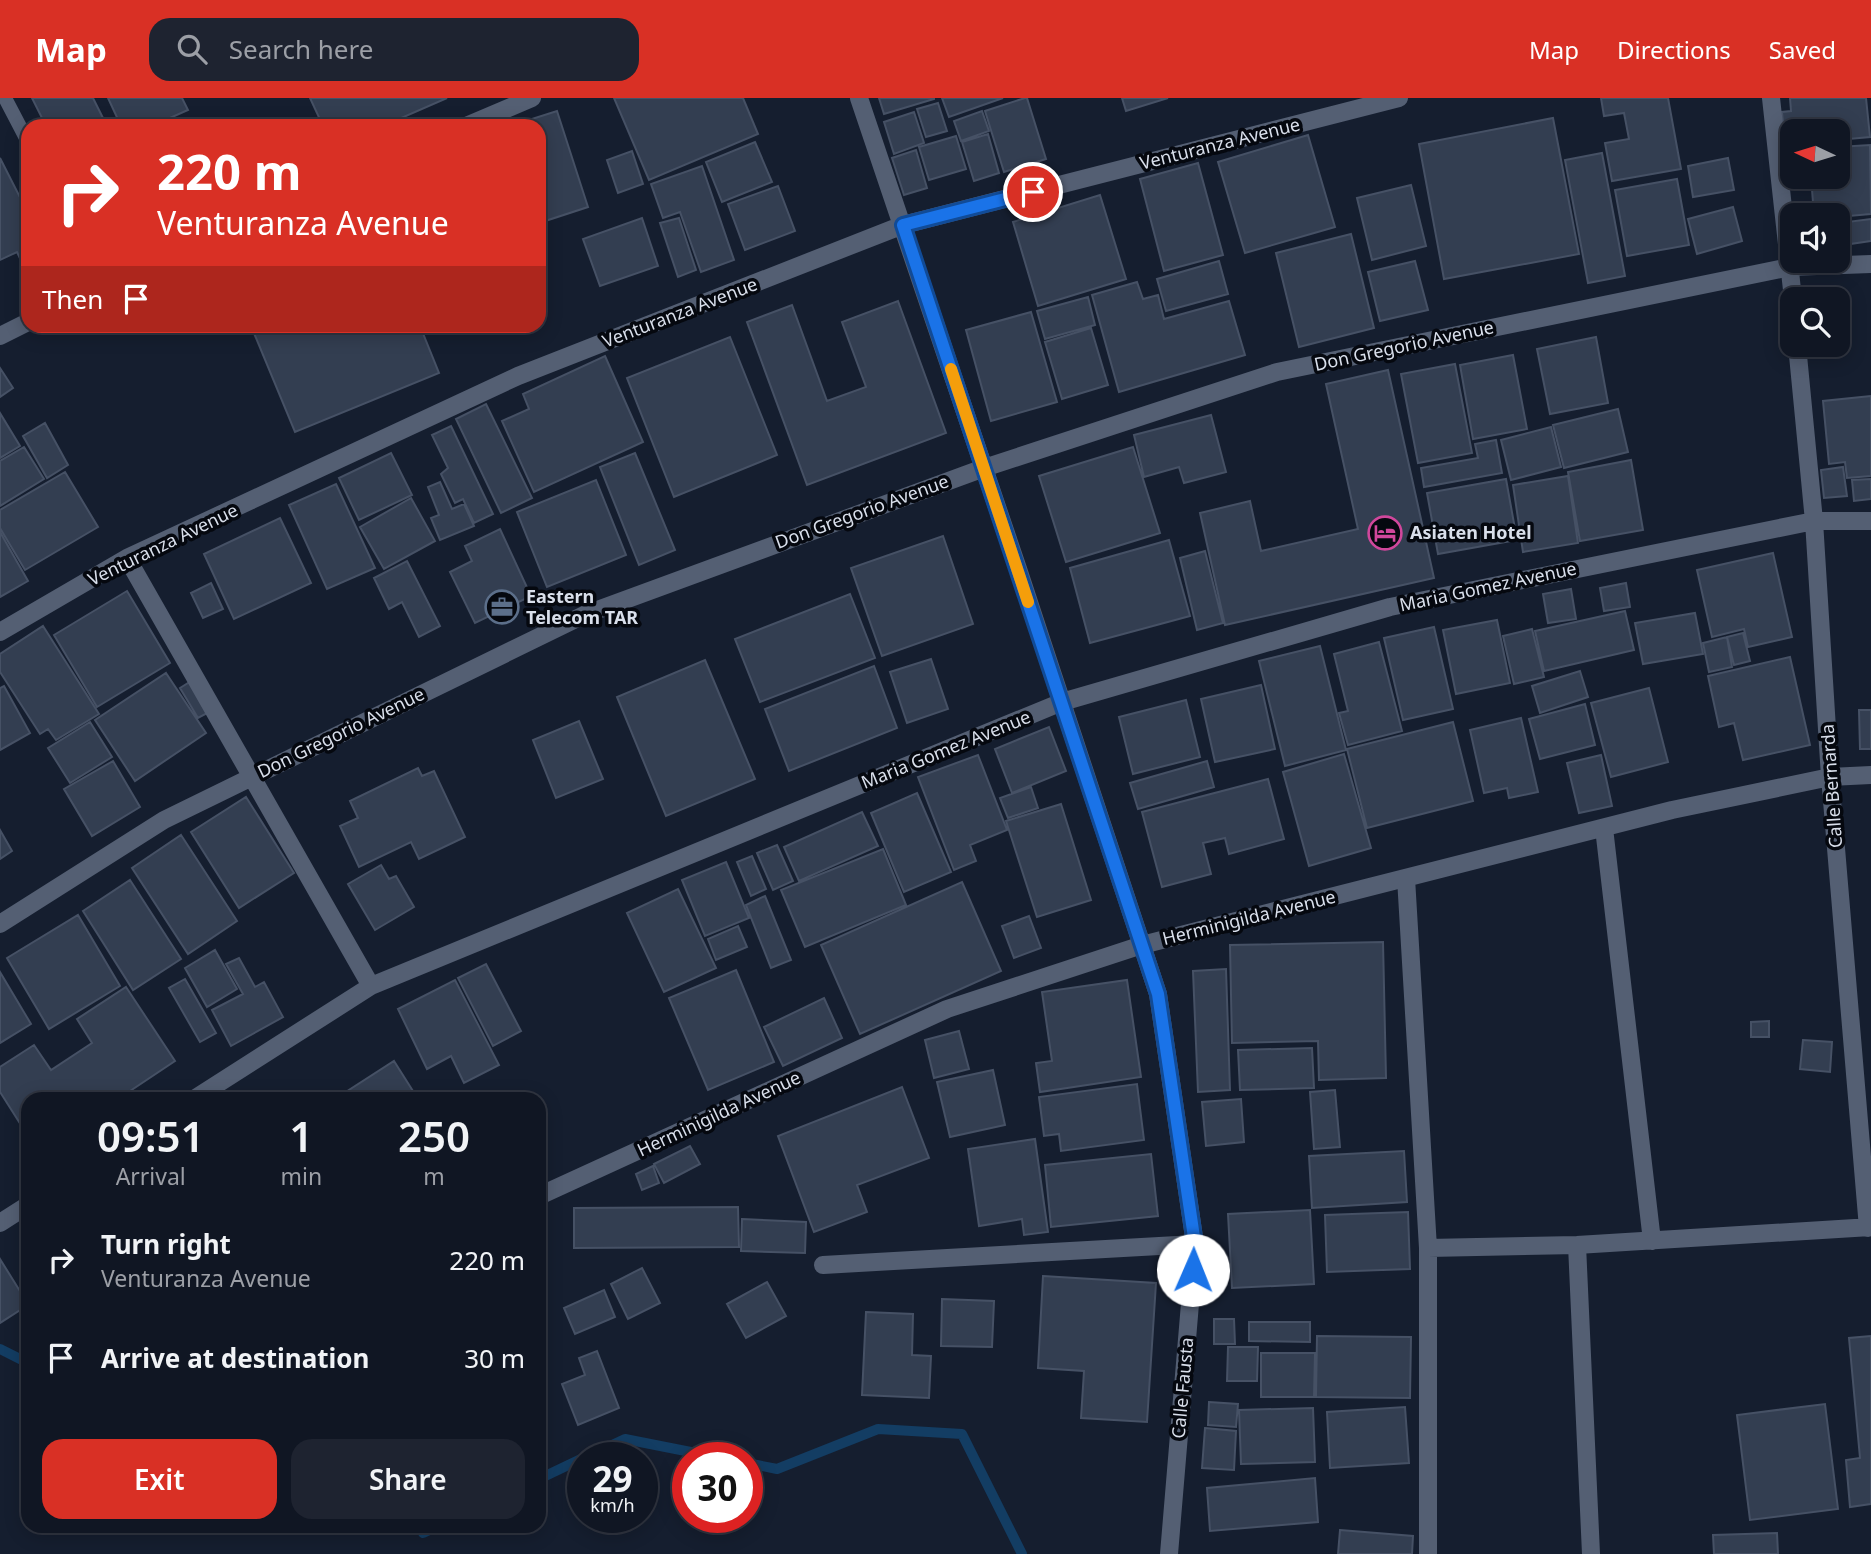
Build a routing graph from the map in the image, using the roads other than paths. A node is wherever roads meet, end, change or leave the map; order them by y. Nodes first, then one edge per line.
1 (5, 98) edge
2 (532, 98) edge
3 (859, 98) edge
4 (1399, 98) edge
5 (1770, 98) edge
6 (482, 119) edge
7 (21, 129) edge
8 (1782, 203) edge
9 (903, 225) junction
10 (1871, 264) edge
11 (1850, 265) edge
12 (1780, 269) edge
13 (21, 326) edge
14 (0, 336) edge
15 (1798, 357) edge
16 (984, 468) junction
17 (1814, 521) junction
18 (1871, 521) edge
19 (127, 558) junction
20 (0, 632) edge
21 (1062, 702) junction
22 (1871, 775) edge
23 (251, 777) junction
24 (1830, 777) junction
25 (1604, 828) junction
26 (1406, 878) junction
27 (0, 924) edge
28 (1142, 945) junction
29 (371, 986) junction
30 (205, 1092) edge
31 (546, 1193) edge
32 (21, 1210) edge
33 (0, 1223) edge
34 (1870, 1227) edge
35 (1651, 1241) junction
36 (1195, 1244) junction
37 (1577, 1245) junction
38 (1427, 1248) junction
39 (823, 1265) dead end
40 (1169, 1554) edge
41 (1428, 1554) edge
42 (1591, 1554) edge

1 - 7 lane
2 - 6 street
3 - 9 street, Calle Fausta
4 - 9 street, Venturanza Avenue
5 - 8 street
9 - 16 street, Calle Fausta
9 - 19 street, Venturanza Avenue
10 - 11 street, Don Gregorio Avenue
12 - 16 street, Don Gregorio Avenue
13 - 14 street
15 - 17 street, Calle Bernarda
16 - 21 street, Calle Fausta
16 - 23 street, Don Gregorio Avenue
17 - 18 street, Maria Gomez Avenue
17 - 21 street, Maria Gomez Avenue
17 - 24 street, Calle Bernarda
19 - 20 street, Venturanza Avenue
19 - 23 street
21 - 28 street, Calle Fausta
21 - 29 street, Maria Gomez Avenue
22 - 24 street, Herminigilda Avenue
23 - 27 street, Don Gregorio Avenue
23 - 29 street
24 - 25 street, Herminigilda Avenue
24 - 34 street, Calle Bernarda
25 - 26 street, Herminigilda Avenue
25 - 35 street
26 - 28 street, Herminigilda Avenue
26 - 38 street
28 - 31 street, Herminigilda Avenue
28 - 36 street, Calle Fausta
29 - 30 street, Maria Gomez Avenue
32 - 33 street
34 - 35 street
35 - 37 street
36 - 39 street
36 - 40 street, Calle Fausta
37 - 38 street
37 - 42 street
38 - 41 street

